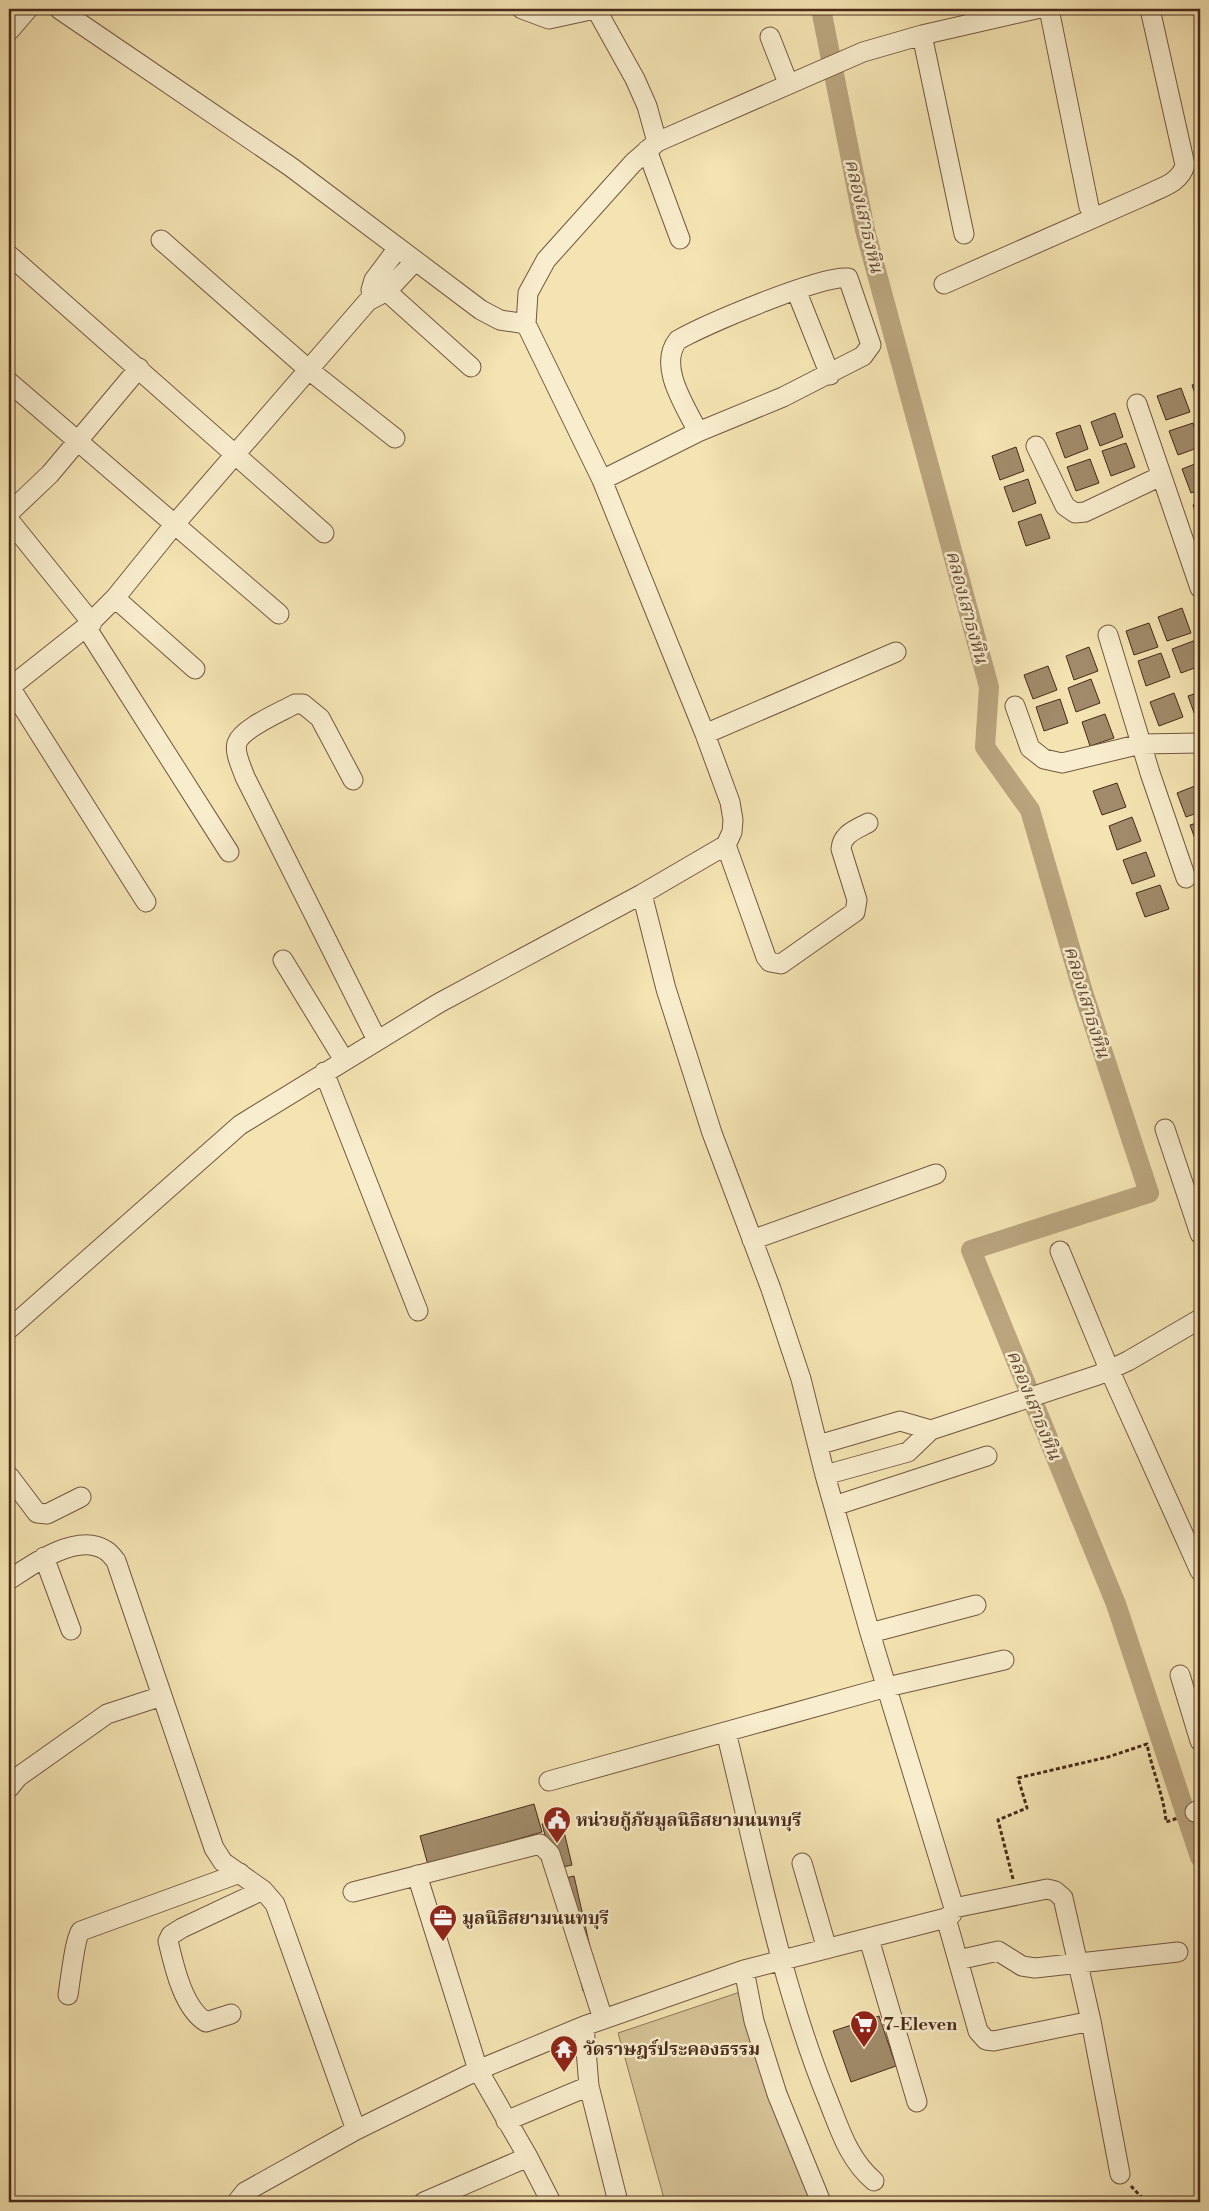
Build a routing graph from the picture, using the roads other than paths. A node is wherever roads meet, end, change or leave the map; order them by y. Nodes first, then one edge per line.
1 (28, 9) edge
2 (59, 9) edge
3 (522, 9) edge
4 (596, 9) edge
5 (1036, 9) edge
6 (1049, 9) edge
7 (1150, 9) edge
8 (9, 30) edge
9 (922, 35) junction
10 (770, 37) dead end
11 (788, 83) junction
12 (652, 146) junction
13 (1089, 208) dead end
14 (964, 234) dead end
15 (680, 239) dead end
16 (161, 240) dead end
17 (398, 248) junction
18 (9, 255) edge
19 (415, 261) junction
20 (944, 284) dead end
21 (381, 285) junction
22 (796, 290) junction
23 (526, 324) junction
24 (471, 367) dead end
25 (139, 368) junction
26 (309, 370) junction
27 (830, 375) junction
28 (9, 382) edge
29 (1138, 404) dead end
30 (698, 432) junction
31 (395, 438) dead end
32 (77, 441) junction
33 (1036, 446) dead end
34 (236, 453) junction
35 (1161, 476) junction
36 (602, 480) junction
37 (9, 512) edge
38 (9, 520) edge
39 (174, 524) junction
40 (324, 533) dead end
41 (1200, 588) edge
42 (115, 598) junction
43 (280, 614) dead end
44 (89, 625) junction
45 (1108, 635) dead end
46 (896, 652) dead end
47 (195, 669) dead end
48 (11, 684) edge
49 (1015, 706) dead end
50 (705, 734) junction
51 (1200, 743) edge
52 (1141, 744) junction
53 (353, 780) dead end
54 (868, 824) dead end
55 (726, 845) junction
56 (229, 852) dead end
57 (1186, 878) dead end
58 (642, 894) junction
59 (146, 902) dead end
60 (283, 960) dead end
61 (377, 1040) junction
62 (344, 1060) junction
63 (324, 1072) junction
64 (1165, 1129) dead end
65 (936, 1174) dead end
66 (1200, 1234) edge
67 (752, 1240) junction
68 (1060, 1251) dead end
69 (418, 1311) dead end
70 (12, 1319) edge
71 (1200, 1319) edge
72 (1109, 1369) junction
73 (931, 1430) junction
74 (818, 1445) junction
75 (988, 1456) dead end
76 (825, 1475) junction
77 (9, 1476) edge
78 (80, 1497) dead end
79 (834, 1506) junction
80 (44, 1557) junction
81 (1200, 1571) edge
82 (9, 1580) edge
83 (976, 1605) dead end
84 (72, 1630) dead end
85 (870, 1633) junction
86 (1004, 1660) dead end
87 (1180, 1675) dead end
88 (887, 1687) junction
89 (162, 1696) junction
90 (726, 1732) junction
91 (1200, 1741) edge
92 (549, 1782) dead end
93 (9, 1788) edge
94 (802, 1863) dead end
95 (240, 1873) junction
96 (417, 1875) junction
97 (263, 1890) junction
98 (353, 1892) dead end
99 (950, 1913) junction
100 (869, 1939) junction
101 (827, 1949) junction
102 (1178, 1952) dead end
103 (782, 1959) junction
104 (958, 1960) junction
105 (1078, 1963) junction
106 (744, 1970) junction
107 (68, 1995) dead end
108 (231, 2014) dead end
109 (602, 2019) junction
110 (1091, 2021) junction
111 (584, 2026) junction
112 (478, 2070) junction
113 (589, 2086) junction
114 (917, 2102) dead end
115 (506, 2121) junction
116 (356, 2130) junction
117 (528, 2157) junction
118 (1120, 2174) dead end
119 (874, 2181) dead end
120 (237, 2202) edge
121 (424, 2202) edge
122 (551, 2202) edge
123 (618, 2202) edge
124 (821, 2202) edge

1 - 8 street
2 - 17 street
3 - 4 street
4 - 12 street
5 - 9 street
6 - 13 street
7 - 20 street
9 - 11 street
9 - 14 street
10 - 11 street
11 - 12 street
12 - 15 street
12 - 23 street
16 - 26 street
17 - 19 street
17 - 21 street
18 - 25 street
19 - 21 street
19 - 23 street
21 - 24 street
21 - 26 street
22 - 27 street
22 - 27 street
22 - 30 street
23 - 36 street
25 - 32 street
25 - 34 street
26 - 31 street
26 - 34 street
27 - 30 street
28 - 32 street
29 - 35 street
30 - 36 street
32 - 37 street
32 - 39 street
33 - 35 street
34 - 39 street
34 - 40 street
35 - 41 street
36 - 50 street
38 - 44 street
39 - 42 street
39 - 43 street
42 - 44 street
42 - 47 street
44 - 48 street
44 - 56 street
45 - 52 street
46 - 50 street
48 - 59 street
49 - 52 street
50 - 55 street
51 - 52 street
52 - 57 street
53 - 61 street
54 - 55 street
55 - 58 street
58 - 61 street
58 - 67 street
60 - 62 street
61 - 62 street
62 - 63 street
63 - 69 street
63 - 70 street
64 - 66 street
65 - 67 street
67 - 74 street
68 - 72 street
71 - 72 street
72 - 73 street
72 - 81 street
73 - 74 street
73 - 76 street
74 - 76 street
75 - 79 street
76 - 79 street
77 - 78 street
79 - 85 street
80 - 82 street
80 - 84 street
80 - 89 street
83 - 85 street
85 - 88 street
86 - 88 street
87 - 91 street
88 - 90 street
88 - 99 street
89 - 93 street
89 - 95 street
90 - 92 street
90 - 103 street
94 - 101 street
95 - 97 street
95 - 107 street
96 - 98 street
96 - 109 street
96 - 112 street
97 - 108 street
97 - 116 street
99 - 100 street
99 - 104 street
99 - 105 street
100 - 101 street
100 - 114 street
101 - 103 street
102 - 105 street
103 - 106 street
103 - 119 street
104 - 105 street
104 - 110 street
105 - 110 street
106 - 109 street
106 - 124 street
109 - 111 street
110 - 118 street
111 - 112 street
111 - 113 street
112 - 115 street
112 - 116 street
113 - 115 street
113 - 123 street
115 - 117 street
116 - 120 street
117 - 121 street
117 - 122 street

